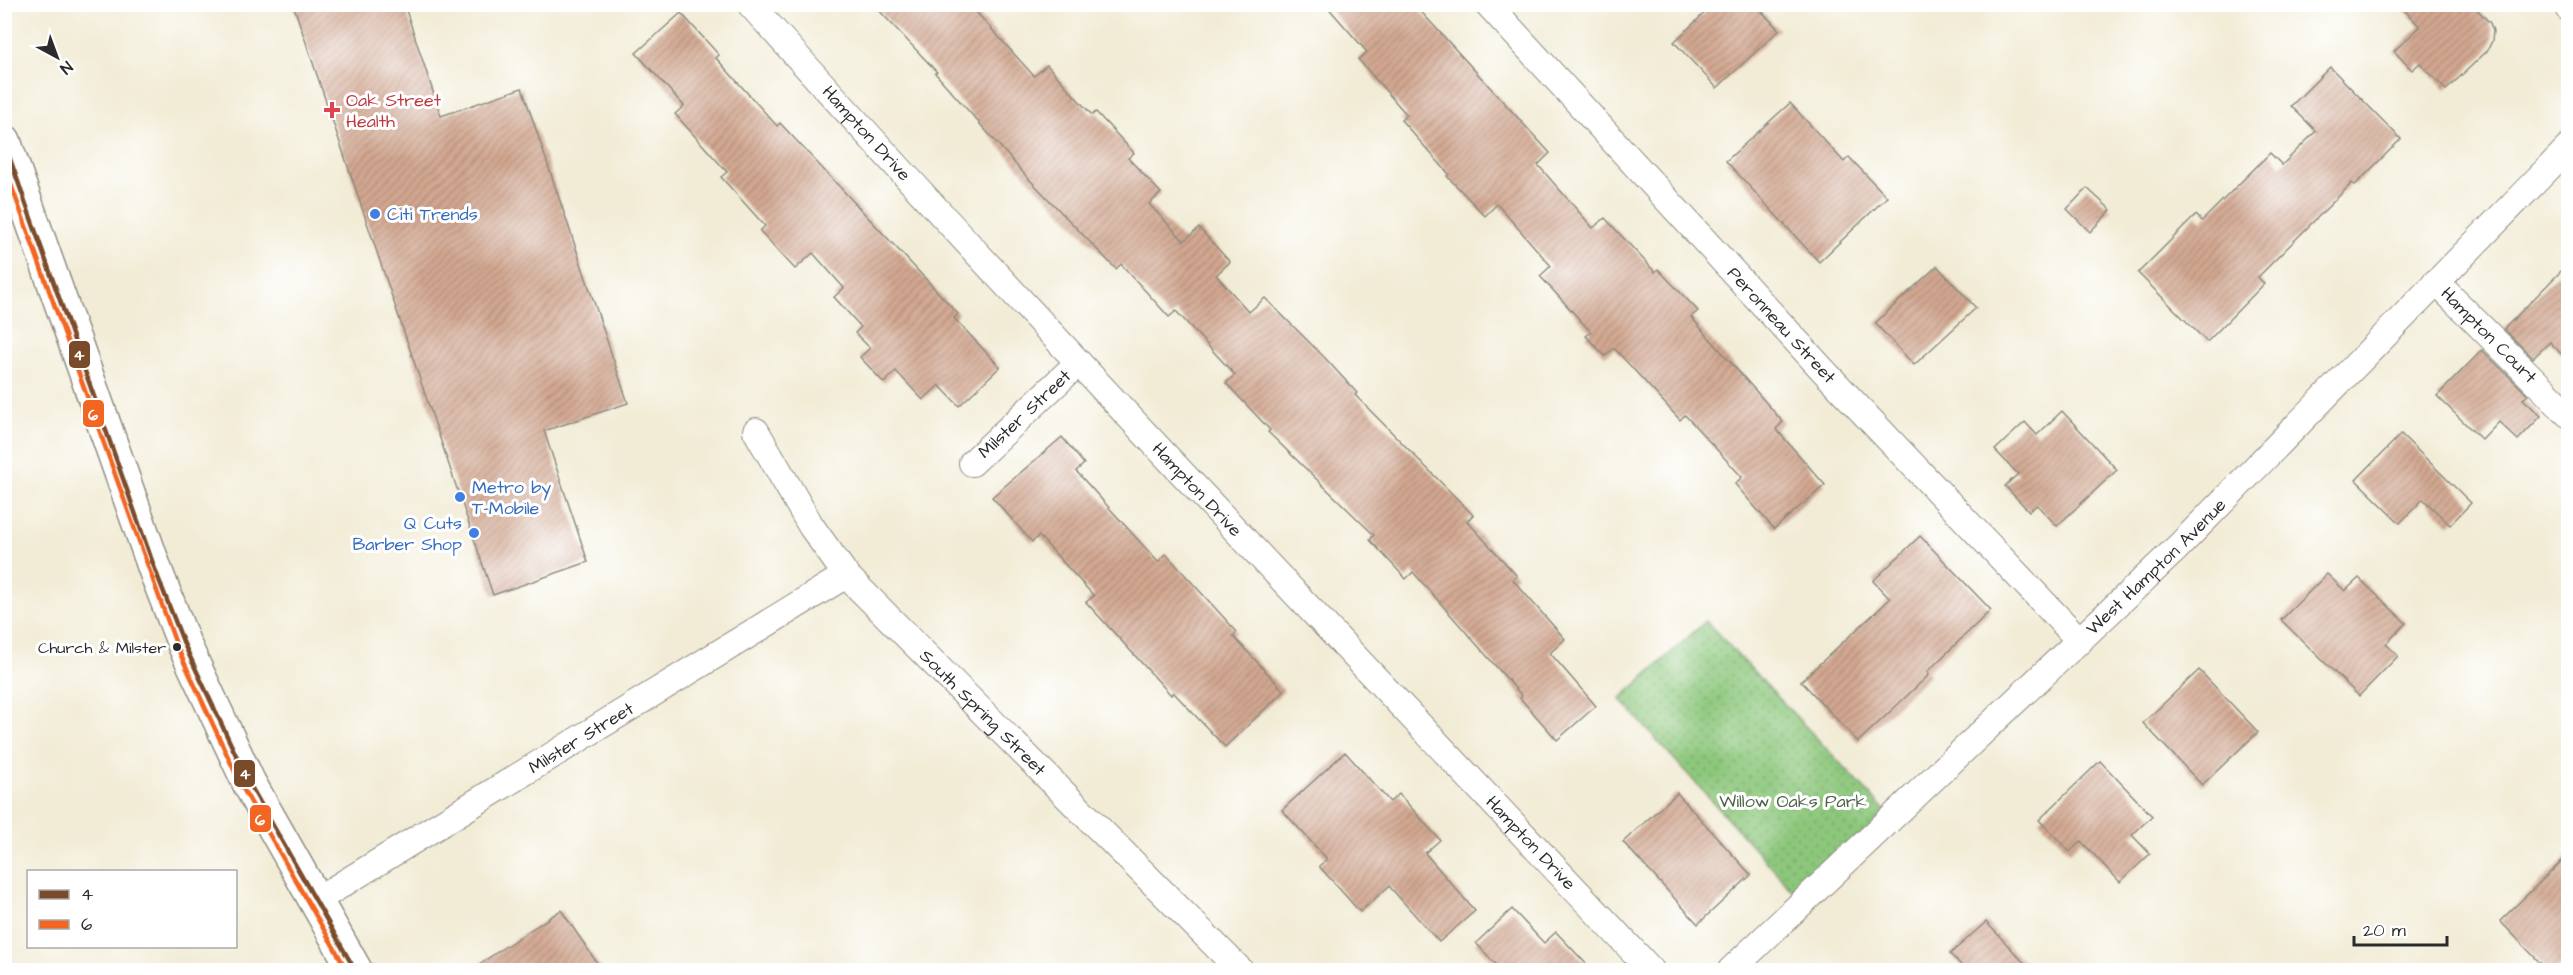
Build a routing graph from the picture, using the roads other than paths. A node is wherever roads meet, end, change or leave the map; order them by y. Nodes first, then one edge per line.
1 (750, 4) edge
2 (1488, 4) edge
3 (2566, 4) edge
4 (2568, 8) edge
5 (4, 141) edge
6 (2568, 148) edge
7 (2436, 282) junction
8 (1077, 364) junction
9 (2568, 414) edge
10 (756, 431) dead end
11 (972, 463) dead end
12 (846, 575) junction
13 (2080, 641) junction
14 (315, 901) junction
15 (355, 970) edge
16 (1240, 970) edge
17 (1650, 970) edge
18 (1731, 970) edge

1 - 8 street, Hampton Drive
2 - 13 street, Peronneau Street
3 - 4 street
5 - 14 main road
6 - 7 street, West Hampton Avenue
7 - 9 street, Hampton Court
7 - 13 street, West Hampton Avenue
8 - 11 street, Milster Street
8 - 17 street, Hampton Drive
10 - 12 street, South Spring Street
12 - 14 street, Milster Street
12 - 16 street, South Spring Street
13 - 18 street, West Hampton Avenue
14 - 15 main road

